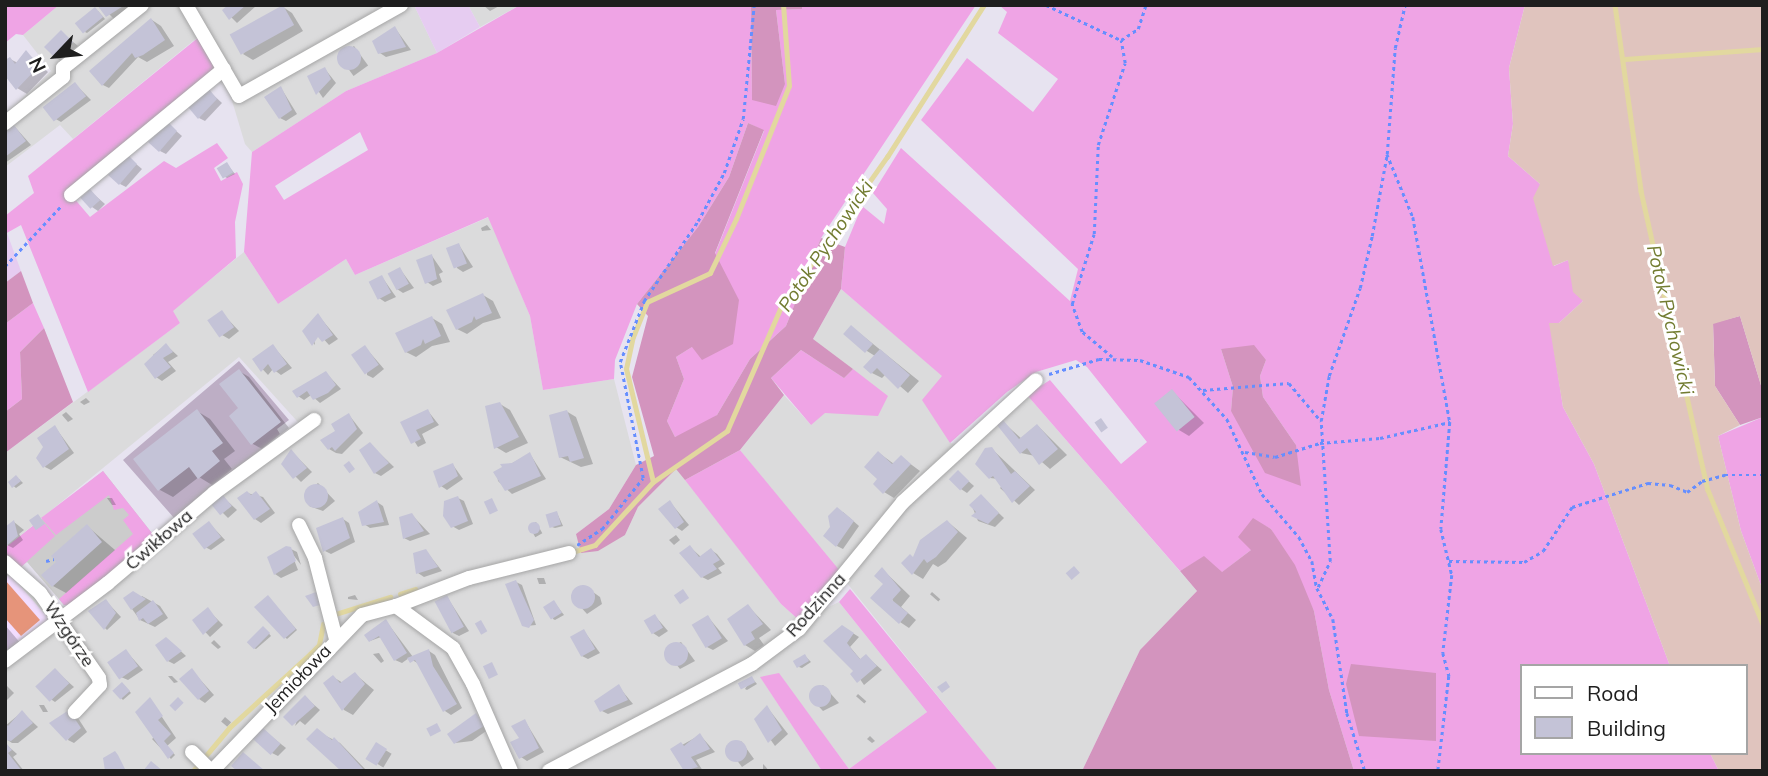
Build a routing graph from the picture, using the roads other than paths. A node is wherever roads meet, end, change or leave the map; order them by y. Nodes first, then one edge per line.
1 (142, 5) edge
2 (186, 5) edge
3 (401, 5) edge
4 (224, 69) junction
5 (5, 123) edge
6 (71, 195) road end
7 (1036, 380) road end
8 (314, 419) dead end
9 (299, 525) dead end
10 (569, 551) road end
11 (5, 562) edge
12 (396, 606) junction
13 (57, 619) junction
14 (336, 639) junction
15 (5, 661) edge
16 (75, 712) dead end
17 (204, 763) edge
18 (511, 771) edge
19 (549, 771) edge

1 - 5 street
2 - 4 street
3 - 4 street
4 - 6 street
7 - 19 street, Rodzinna
8 - 13 street, Ćwikłowa
9 - 14 street
10 - 12 street, Jemiołowa
11 - 13 street, Wzgórze
12 - 14 street, Jemiołowa
12 - 18 street
13 - 15 street, Ćwikłowa
13 - 16 street, Wzgórze
14 - 17 street, Jemiołowa

